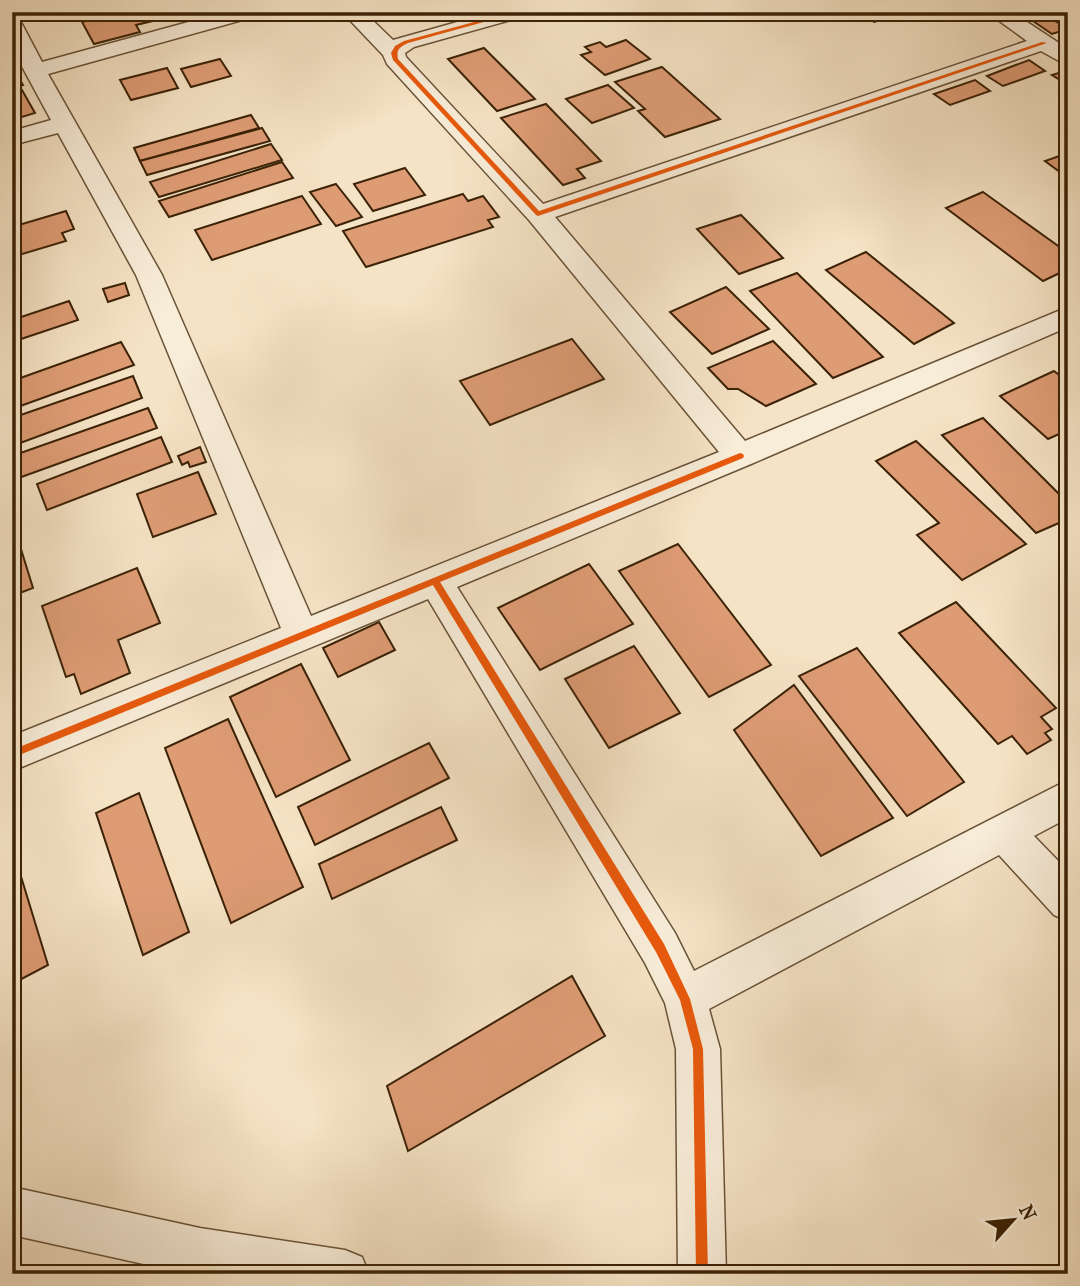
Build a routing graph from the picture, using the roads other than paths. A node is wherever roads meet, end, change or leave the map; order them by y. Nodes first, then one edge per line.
1 (250, 12) edge
2 (352, 12) edge
3 (518, 12) edge
4 (997, 12) edge
5 (12, 26) edge
6 (1044, 43) junction
7 (394, 53) junction
8 (1068, 59) edge
9 (35, 71) junction
10 (65, 124) junction
11 (12, 138) edge
12 (538, 214) junction
13 (1057, 321) edge
14 (1068, 345) edge
15 (740, 456) junction
16 (435, 581) junction
17 (302, 636) junction
18 (12, 754) edge
19 (1068, 798) edge
20 (1004, 832) junction
21 (1068, 901) edge
22 (685, 999) junction
23 (12, 1211) edge
24 (345, 1274) edge
25 (702, 1274) edge

1 - 9 street
2 - 7 street
3 - 7 street
4 - 6 street
5 - 9 street
6 - 8 street
6 - 12 street
7 - 12 street
9 - 10 street
10 - 11 street
10 - 17 street
12 - 15 street
13 - 14 street
13 - 15 street
15 - 16 street
16 - 17 street
16 - 22 street
17 - 18 street
19 - 20 street
20 - 21 street
20 - 22 street
22 - 25 street
23 - 24 street

